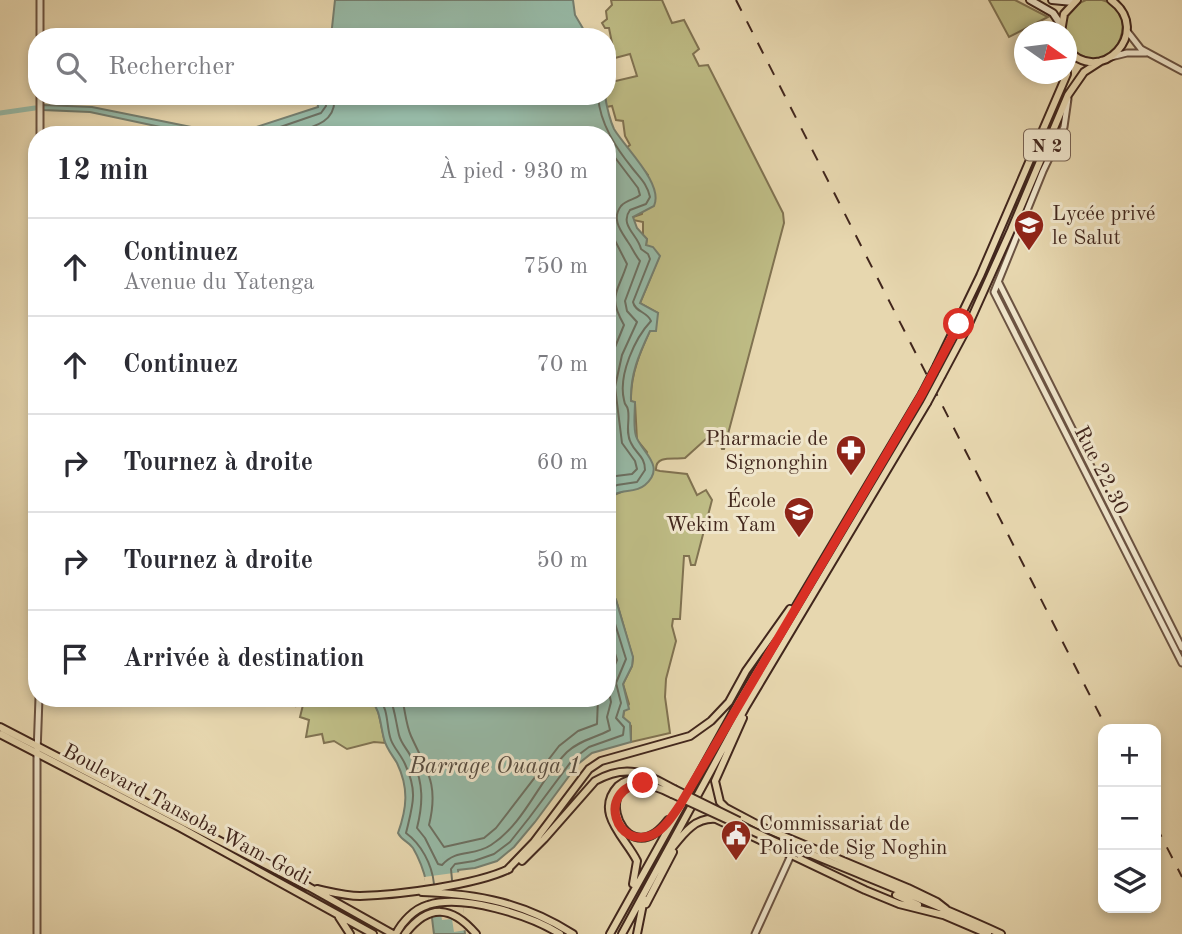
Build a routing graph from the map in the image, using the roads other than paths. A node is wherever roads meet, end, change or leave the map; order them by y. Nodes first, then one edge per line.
1 (40, 0) edge
2 (1030, 0) edge
3 (1052, 0) edge
4 (1111, 0) edge
5 (1120, 0) edge
6 (1075, 1) edge
7 (1122, 11) junction
8 (1057, 21) edge
9 (1062, 21) edge
10 (40, 28) edge
11 (1127, 31) junction
12 (1149, 54) junction
13 (1077, 56) edge
14 (1111, 57) junction
15 (1101, 61) junction
16 (1182, 71) edge
17 (1063, 84) edge
18 (1068, 95) junction
19 (40, 105) edge
20 (40, 126) edge
21 (999, 283) junction
22 (809, 585) junction
23 (1182, 648) edge
24 (1182, 663) edge
25 (39, 707) edge
26 (745, 708) junction
27 (0, 727) edge
28 (0, 734) edge
29 (37, 750) junction
30 (658, 781) junction
31 (673, 791) junction
32 (680, 805) junction
33 (680, 838) junction
34 (797, 842) junction
35 (791, 855) junction
36 (656, 868) junction
37 (507, 870) junction
38 (309, 887) junction
39 (428, 890) junction
40 (631, 893) junction
41 (944, 912) junction
42 (336, 913) junction
43 (638, 922) junction
44 (396, 933) edge
45 (37, 934) edge
46 (350, 934) edge
47 (373, 934) edge
48 (405, 934) edge
49 (476, 934) edge
50 (560, 934) edge
51 (573, 934) edge
52 (610, 934) edge
53 (622, 934) edge
54 (637, 934) edge
55 (755, 934) edge
56 (988, 934) edge
57 (1001, 934) edge

1 - 10 street
2 - 8 main road
3 - 6 main road
4 - 7 main road
5 - 7 main road
6 - 9 main road
7 - 11 main road
11 - 12 street
11 - 14 main road
12 - 14 street
12 - 16 street
13 - 15 main road
14 - 15 main road, N 2
15 - 18 main road, N 2
17 - 22 main road, N 2, bridge
18 - 21 street
18 - 26 main road, N 2, bridge
19 - 20 street
21 - 23 street, Rue 22.30
21 - 24 street, Rue 22.30
22 - 32 main road, N 2
22 - 37 main road
25 - 29 street
26 - 34 main road
26 - 36 main road, N 2
27 - 29 main road, Boulevard Tansoba Wam-Godi
28 - 29 main road, Boulevard Tansoba Wam-Godi
29 - 38 main road, Boulevard Tansoba Wam-Godi
29 - 42 main road, Boulevard Tansoba Wam-Godi
29 - 45 street
30 - 31 main road
30 - 37 main road
30 - 40 main road
31 - 32 main road
31 - 41 main road, bridge
32 - 40 main road, N 2
33 - 35 main road
33 - 36 main road
33 - 43 main road
34 - 35 street
34 - 41 main road
35 - 41 main road
35 - 55 street
36 - 43 main road
36 - 53 main road, N 2
37 - 39 main road
38 - 39 main road
38 - 44 main road, Boulevard Tansoba Wam-Godi
39 - 51 main road
40 - 52 main road, N 2
41 - 56 main road
41 - 57 main road
42 - 46 main road
42 - 47 main road, Boulevard Tansoba Wam-Godi
43 - 54 main road
44 - 50 main road
48 - 49 main road

